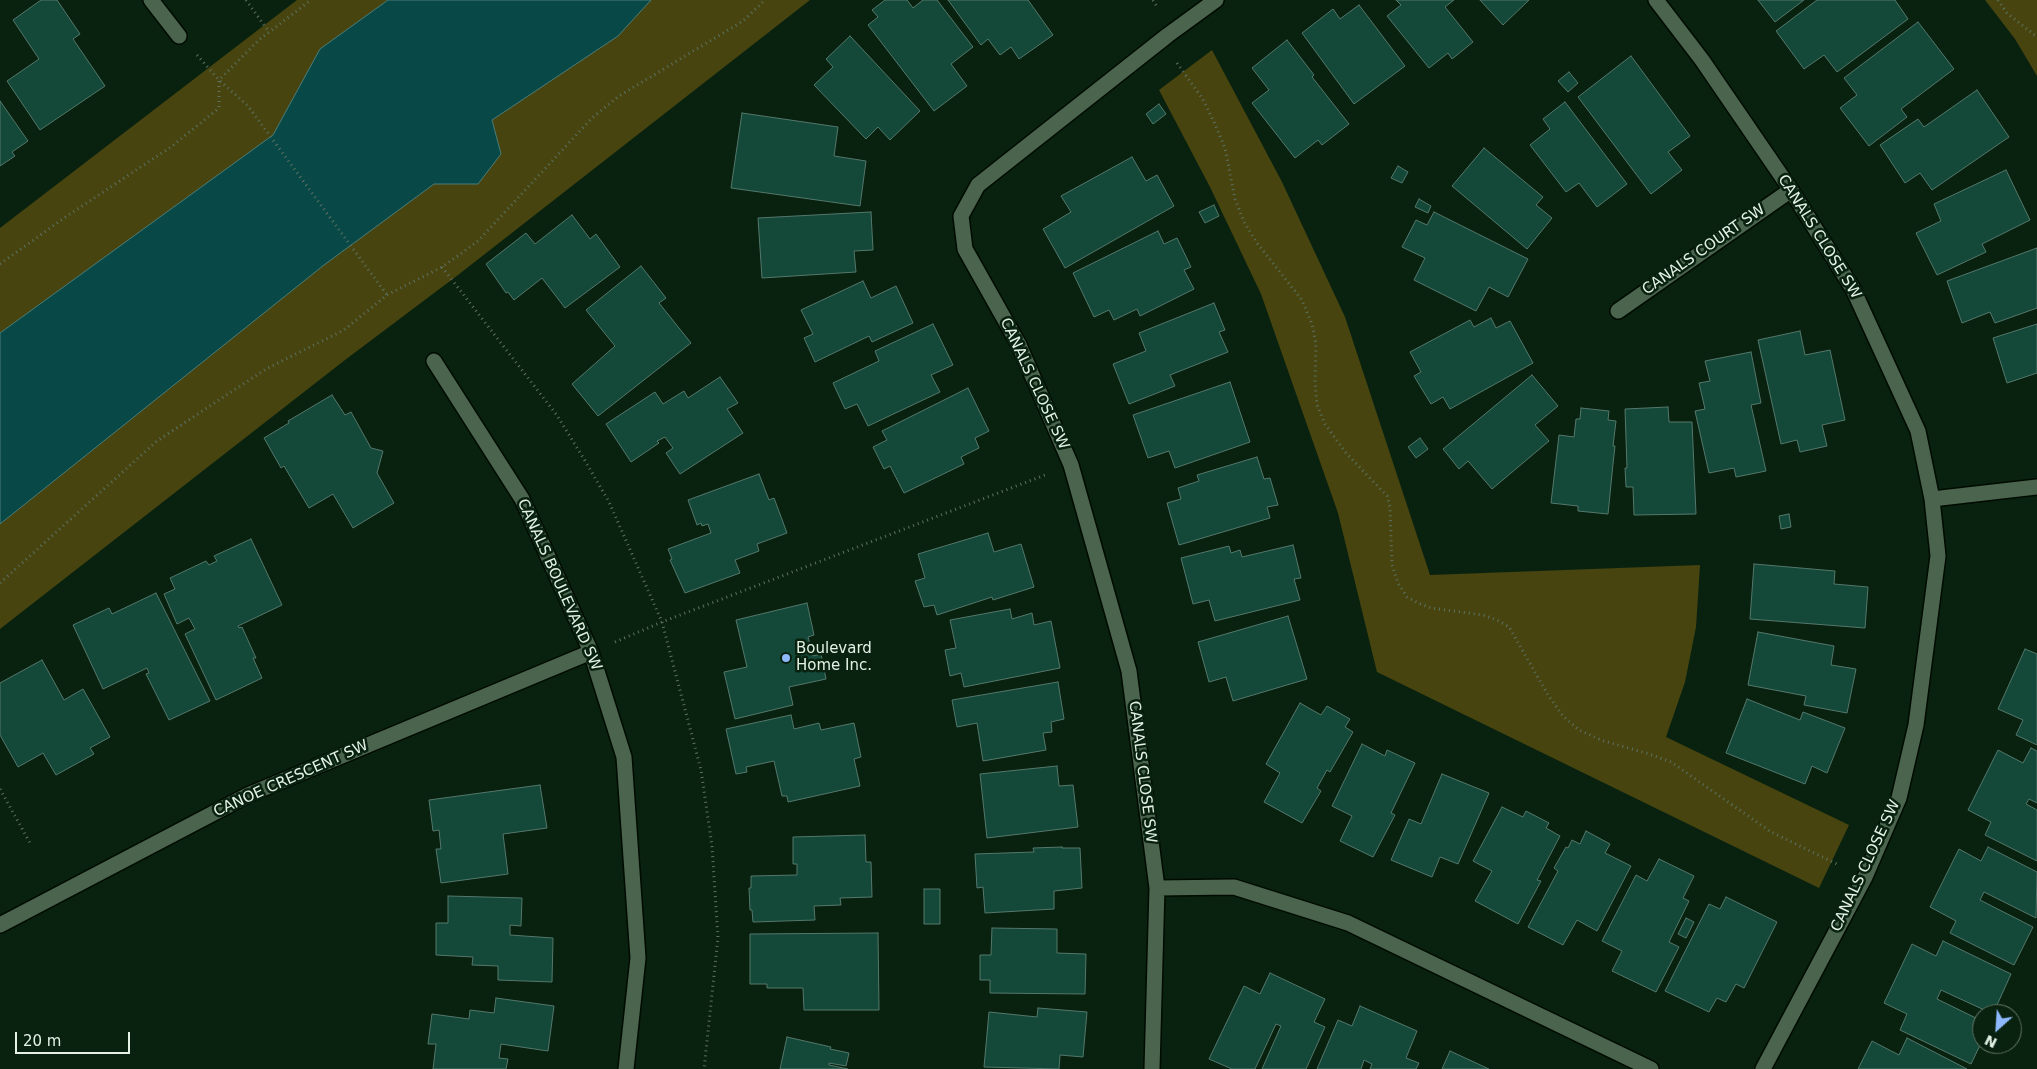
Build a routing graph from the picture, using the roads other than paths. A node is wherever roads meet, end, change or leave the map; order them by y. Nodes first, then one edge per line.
1 (150, 0) edge
2 (1216, 0) edge
3 (1656, 0) edge
4 (179, 36) road end
5 (1791, 190) junction
6 (1618, 311) dead end
7 (434, 361) dead end
8 (2037, 487) edge
9 (1932, 499) junction
10 (591, 652) junction
11 (1157, 888) junction
12 (0, 925) edge
13 (626, 1069) edge
14 (1152, 1069) edge
15 (1651, 1069) edge
16 (1763, 1069) edge

1 - 4 street
2 - 11 street, CANALS CLOSE SW
3 - 5 street, CANALS CLOSE SW
5 - 6 street, CANALS COURT SW
5 - 9 street, CANALS CLOSE SW
7 - 10 street, CANALS BOULEVARD SW
8 - 9 street
9 - 16 street, CANALS CLOSE SW
10 - 12 street, CANOE CRESCENT SW
10 - 13 street, CANALS BOULEVARD SW
11 - 14 street, CANALS CLOSE SW
11 - 15 street

